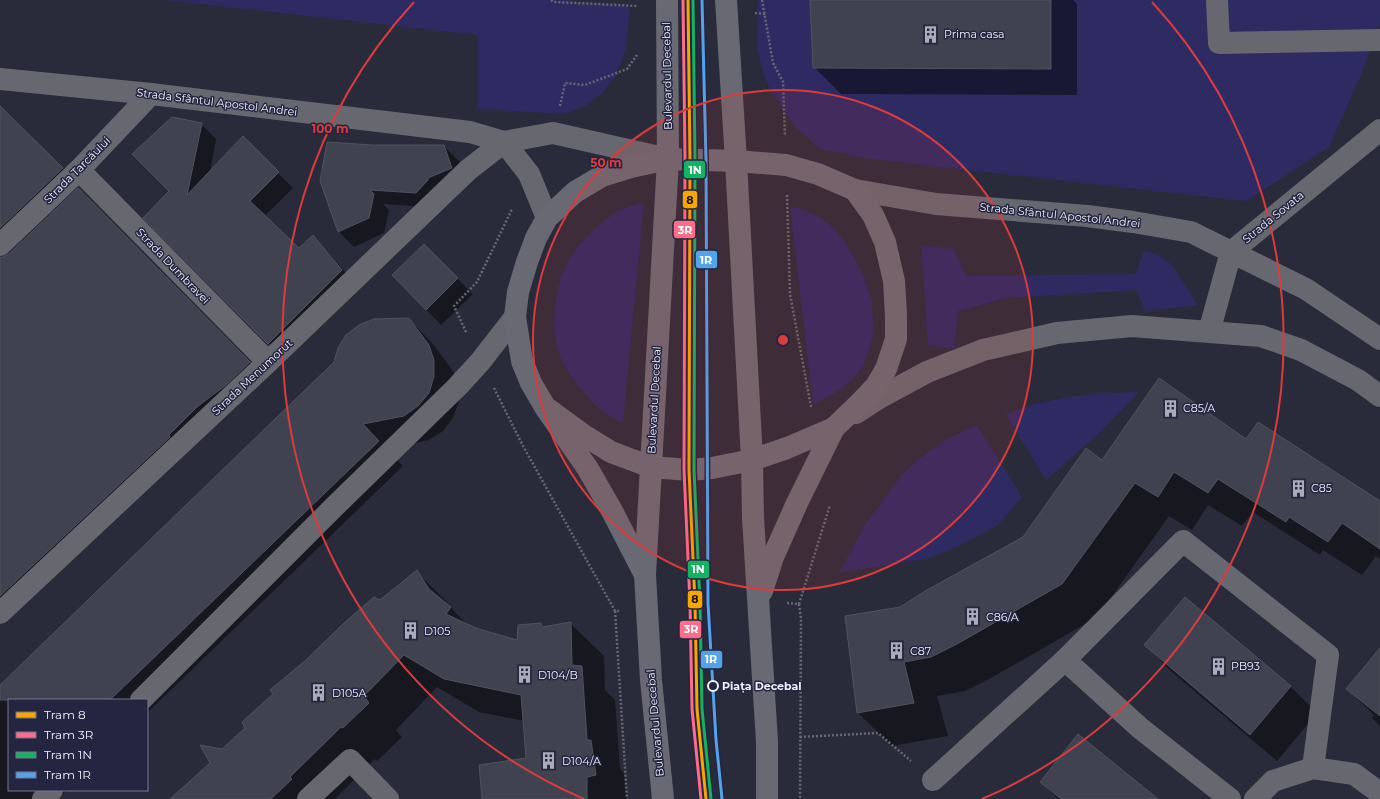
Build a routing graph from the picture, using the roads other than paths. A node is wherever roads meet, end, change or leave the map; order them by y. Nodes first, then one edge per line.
1 (726, 0) edge
2 (1217, 0) edge
3 (667, 4) edge
4 (1380, 40) edge
5 (0, 79) edge
6 (151, 94) junction
7 (1380, 130) edge
8 (504, 142) junction
9 (668, 159) junction
10 (736, 161) junction
11 (79, 170) junction
12 (855, 190) junction
13 (546, 218) junction
14 (0, 245) edge
15 (1231, 252) junction
16 (515, 317) junction
17 (1209, 332) junction
18 (1380, 339) edge
19 (268, 362) junction
20 (1380, 396) edge
21 (545, 407) junction
22 (825, 432) junction
23 (752, 460) junction
24 (650, 467) junction
25 (645, 575) junction
26 (759, 602) junction
27 (0, 612) edge
28 (1065, 660) junction
29 (142, 699) edge
30 (1313, 768) junction
31 (933, 780) road end
32 (51, 791) edge
33 (1380, 793) edge
34 (43, 799) edge
35 (308, 799) edge
36 (388, 799) edge
37 (663, 799) edge
38 (767, 799) edge
39 (1230, 799) edge
40 (1255, 799) edge

1 - 10 main road
2 - 4 street
3 - 9 main road, Bulevardul Decebal
5 - 6 street, Strada Sfântul Apostol Andrei
6 - 8 street, Strada Sfântul Apostol Andrei
6 - 11 street, Strada Tarcăului
7 - 15 street, Strada Sovata
8 - 9 street, Strada Sfântul Apostol Andrei
8 - 13 street
8 - 19 street, Strada Menumorut
9 - 10 main road
9 - 13 main road
9 - 24 main road, Bulevardul Decebal
10 - 12 main road
10 - 23 main road
11 - 14 street, Strada Tarcăului
11 - 19 street, Strada Dumbravei
12 - 15 street, Strada Sfântul Apostol Andrei
12 - 22 main road
13 - 16 main road
15 - 17 street
15 - 18 street, Strada Sfântul Apostol Andrei
16 - 21 main road
16 - 29 street
17 - 20 street
17 - 22 street
19 - 27 street, Strada Menumorut
21 - 24 main road
21 - 25 main road
22 - 23 main road
22 - 26 main road
23 - 24 main road
23 - 26 main road
24 - 25 main road, Bulevardul Decebal
25 - 37 main road, Bulevardul Decebal
26 - 38 main road
28 - 30 street
28 - 31 street
28 - 39 street
30 - 33 street
30 - 40 street
32 - 34 street
35 - 36 street

